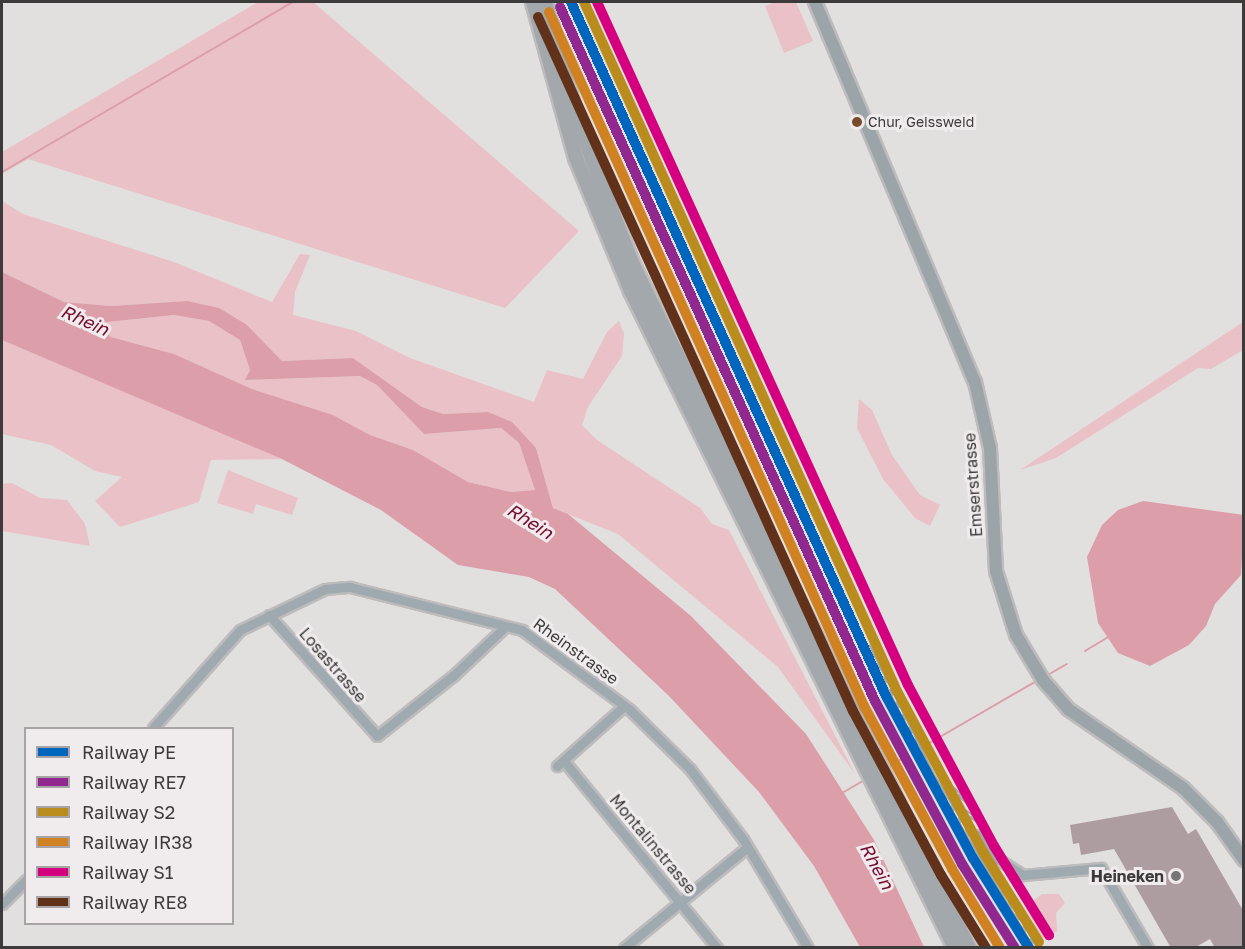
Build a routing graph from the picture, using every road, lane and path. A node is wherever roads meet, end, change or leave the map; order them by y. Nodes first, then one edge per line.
1 (815, 2) edge
2 (540, 4) edge
3 (269, 615) junction
4 (506, 626) junction
5 (623, 707) junction
6 (155, 727) edge
7 (979, 835) dead end
8 (746, 848) junction
9 (1244, 860) edge
10 (24, 882) edge
11 (680, 900) junction
12 (2, 904) edge
13 (624, 948) edge
14 (717, 948) edge
15 (808, 948) edge
16 (955, 948) edge
17 (969, 948) edge
18 (1148, 948) edge

1 - 9 main road, Emserstrasse
2 - 16 highway
2 - 17 highway
3 - 4 street, Rheinstrasse
3 - 4 street, Losastrasse
3 - 6 street, Rheinstrasse
4 - 5 street, Rheinstrasse
5 - 8 street, Rheinstrasse
5 - 11 street, Montalinstrasse
7 - 18 street
8 - 11 street
8 - 15 street, Rheinstrasse
10 - 12 street
11 - 13 street
11 - 14 street, Montalinstrasse

